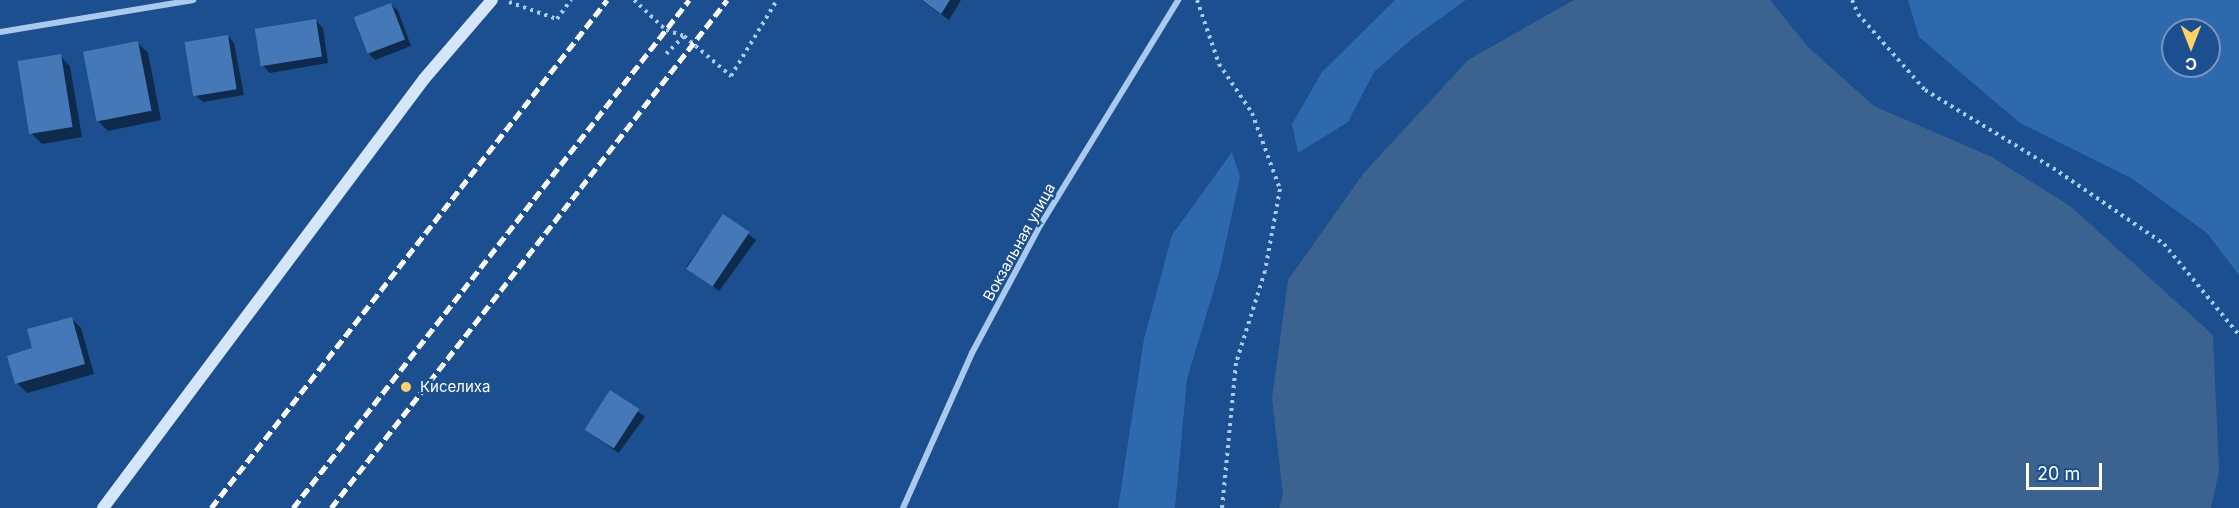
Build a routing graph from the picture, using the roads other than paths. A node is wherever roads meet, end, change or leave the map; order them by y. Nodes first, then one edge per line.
1 (193, 0) edge
2 (492, 0) edge
3 (1178, 0) edge
4 (0, 32) edge
5 (103, 508) edge
6 (903, 508) edge

1 - 4 street
2 - 5 street
3 - 6 street, Вокзальная улица

